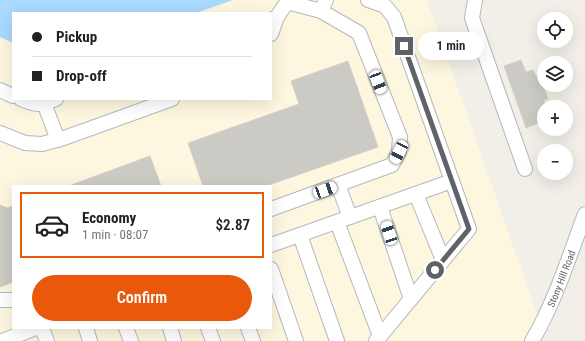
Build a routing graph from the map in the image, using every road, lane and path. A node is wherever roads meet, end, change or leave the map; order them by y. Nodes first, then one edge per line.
1 (368, 0) edge
2 (475, 0) edge
3 (287, 1) edge
4 (324, 5) edge
5 (274, 19) edge
6 (272, 29) edge
7 (0, 90) edge
8 (12, 96) edge
9 (24, 100) edge
10 (169, 100) edge
11 (50, 101) edge
12 (0, 133) edge
13 (58, 140) junction
14 (525, 169) dead end
15 (452, 181) junction
16 (338, 185) junction
17 (416, 194) junction
18 (380, 207) junction
19 (272, 209) edge
20 (585, 214) edge
21 (343, 219) junction
22 (300, 235) junction
23 (272, 245) edge
24 (443, 260) junction
25 (272, 272) edge
26 (411, 299) junction
27 (0, 300) edge
28 (12, 300) edge
29 (34, 329) edge
30 (42, 329) edge
31 (86, 329) edge
32 (126, 329) edge
33 (170, 329) edge
34 (208, 329) edge
35 (248, 329) edge
36 (378, 339) edge
37 (5, 341) edge
38 (47, 341) edge
39 (90, 341) edge
40 (130, 341) edge
41 (174, 341) edge
42 (213, 341) edge
43 (253, 341) edge
44 (296, 341) edge
45 (337, 341) edge
46 (532, 341) edge

1 - 15 street
2 - 14 street
3 - 4 street
3 - 5 street
4 - 16 street
5 - 6 street
7 - 8 street
9 - 11 street
10 - 13 street
11 - 13 street
12 - 13 street
15 - 17 street
15 - 24 street
16 - 19 street
16 - 21 street
17 - 18 street
17 - 24 street
18 - 21 street
18 - 26 street
20 - 46 street, Stony Hill Road
21 - 22 street
21 - 36 street
22 - 23 street
22 - 45 street
24 - 26 street
25 - 44 street
26 - 36 street
27 - 28 street
29 - 37 street
30 - 38 street
31 - 39 street
32 - 40 street
33 - 41 street
34 - 42 street
35 - 43 street

